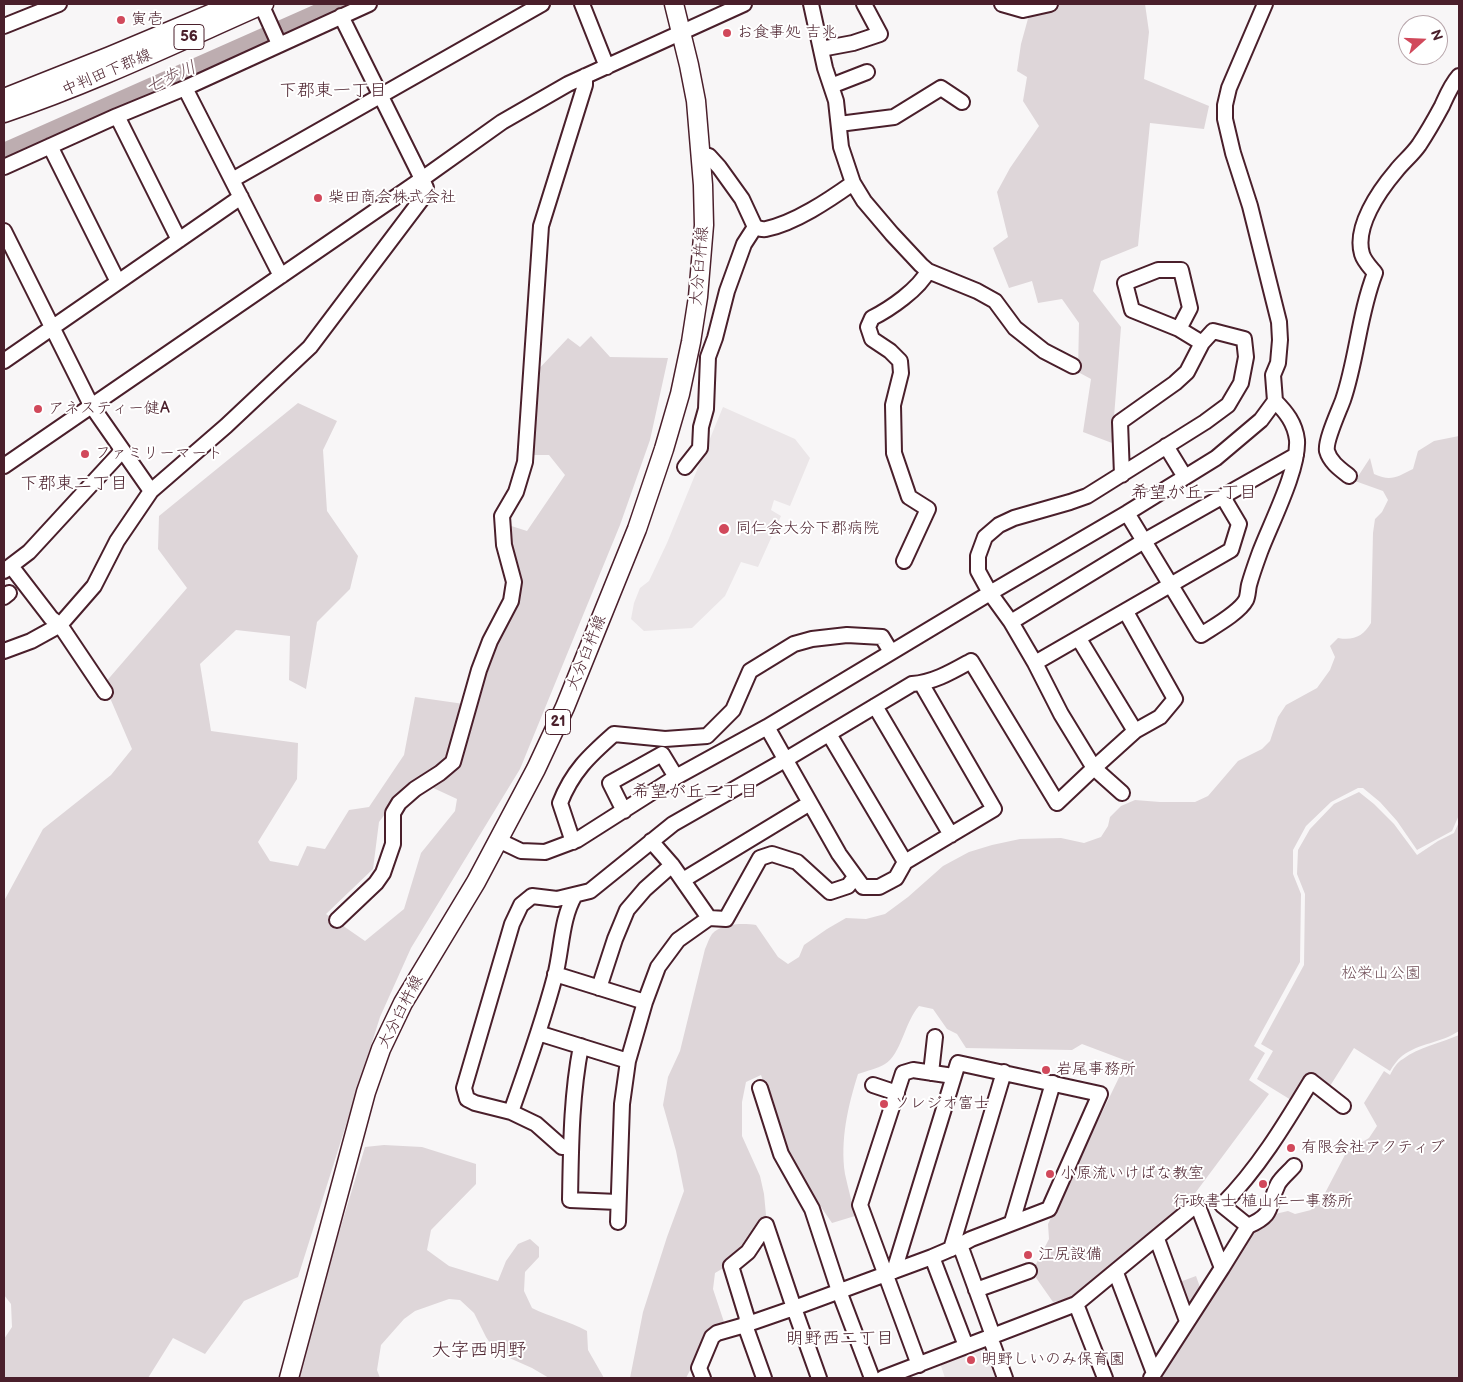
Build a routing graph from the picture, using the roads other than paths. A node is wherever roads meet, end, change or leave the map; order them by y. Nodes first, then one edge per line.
1 (59, 4) edge
2 (234, 4) edge
3 (369, 4) edge
4 (542, 4) edge
5 (582, 4) edge
6 (670, 4) edge
7 (674, 4) edge
8 (744, 4) edge
9 (811, 4) edge
10 (864, 4) edge
11 (1002, 4) edge
12 (1050, 4) edge
13 (1265, 4) edge
14 (263, 8) edge
15 (341, 16) junction
16 (4, 26) edge
17 (681, 34) junction
18 (278, 43) junction
19 (821, 49) junction
20 (607, 67) junction
21 (867, 72) dead end
22 (585, 76) junction
23 (1459, 76) edge
24 (831, 86) junction
25 (186, 88) junction
26 (380, 96) junction
27 (4, 98) edge
28 (962, 102) dead end
29 (4, 113) edge
30 (116, 116) junction
31 (839, 124) junction
32 (50, 146) junction
33 (701, 154) junction
34 (4, 167) edge
35 (422, 179) junction
36 (232, 180) junction
37 (853, 183) junction
38 (241, 197) junction
39 (383, 206) junction
40 (403, 224) junction
41 (755, 227) junction
42 (4, 231) edge
43 (180, 240) junction
44 (928, 271) junction
45 (281, 276) junction
46 (118, 282) junction
47 (52, 328) junction
48 (1179, 329) junction
49 (1202, 343) junction
50 (4, 361) edge
51 (1073, 366) dead end
52 (1275, 401) junction
53 (91, 405) junction
54 (1166, 446) junction
55 (122, 451) junction
56 (1296, 455) junction
57 (4, 466) edge
58 (685, 467) dead end
59 (1122, 475) junction
60 (1349, 476) dead end
61 (1185, 477) junction
62 (151, 490) junction
63 (1223, 496) junction
64 (1127, 513) junction
65 (1144, 541) junction
66 (904, 561) dead end
67 (7, 568) edge
68 (1171, 584) junction
69 (990, 593) junction
70 (1126, 612) junction
71 (1011, 622) junction
72 (60, 624) junction
73 (1079, 639) junction
74 (4, 651) edge
75 (891, 652) junction
76 (1035, 663) junction
77 (922, 683) junction
78 (105, 692) dead end
79 (875, 706) junction
80 (766, 727) junction
81 (1135, 731) junction
82 (829, 734) junction
83 (785, 760) junction
84 (1094, 768) junction
85 (676, 777) junction
86 (1122, 793) dead end
87 (810, 803) junction
88 (624, 811) junction
89 (951, 835) junction
90 (498, 840) junction
91 (651, 841) junction
92 (573, 842) junction
93 (905, 862) junction
94 (672, 865) junction
95 (855, 877) junction
96 (683, 880) junction
97 (576, 894) junction
98 (709, 918) junction
99 (337, 920) dead end
100 (555, 974) junction
101 (599, 988) junction
102 (645, 1002) junction
103 (538, 1034) junction
104 (935, 1037) dead end
105 (581, 1046) junction
106 (628, 1060) junction
107 (1004, 1072) junction
108 (931, 1073) junction
109 (953, 1076) junction
110 (1053, 1083) junction
111 (873, 1085) dead end
112 (760, 1088) dead end
113 (897, 1093) junction
114 (1343, 1106) dead end
115 (511, 1112) junction
116 (571, 1146) junction
117 (1294, 1166) dead end
118 (618, 1202) junction
119 (618, 1222) dead end
120 (1012, 1222) junction
121 (1248, 1226) junction
122 (1157, 1239) junction
123 (956, 1247) junction
124 (932, 1257) junction
125 (1222, 1268) junction
126 (1028, 1271) dead end
127 (889, 1273) junction
128 (1116, 1273) junction
129 (976, 1290) junction
130 (839, 1291) junction
131 (1076, 1304) junction
132 (794, 1308) junction
133 (1187, 1321) junction
134 (745, 1325) junction
135 (990, 1337) junction
136 (966, 1346) junction
137 (919, 1364) junction
138 (1153, 1376) edge
139 (289, 1378) edge
140 (703, 1378) edge
141 (764, 1378) edge
142 (820, 1378) edge
143 (872, 1378) edge
144 (883, 1378) edge
145 (1005, 1378) edge
146 (1105, 1378) edge

1 - 16 street
2 - 27 main road, 中判田下郡線 / 56
3 - 15 street
4 - 26 street
5 - 20 street
6 - 17 main road, 大分臼杵線 / 21
7 - 17 main road, 大分臼杵線 / 21
8 - 17 street
9 - 19 street
10 - 19 street
11 - 12 street
13 - 52 street
14 - 18 street
14 - 29 main road, 中判田下郡線 / 56
15 - 18 street
15 - 26 street
17 - 20 street
17 - 33 main road, 大分臼杵線 / 21
18 - 25 street
19 - 24 street
20 - 22 street
21 - 24 street
22 - 35 street
22 - 99 street
23 - 60 street
24 - 31 street
25 - 30 street
25 - 36 street
26 - 35 street
26 - 36 street
28 - 31 street
30 - 32 street
30 - 43 street
31 - 37 street
32 - 34 street
32 - 46 street
33 - 41 street
33 - 90 main road, 大分臼杵線 / 21
35 - 39 street
35 - 40 street
36 - 38 street
37 - 41 street
37 - 44 street
38 - 43 street
38 - 45 street
39 - 40 street
39 - 45 street
40 - 62 street
41 - 58 street
42 - 47 street
43 - 46 street
44 - 51 street
44 - 66 street
45 - 53 street
46 - 47 street
47 - 50 street
47 - 53 street
48 - 48 street
48 - 49 street
49 - 54 street
49 - 59 street
52 - 56 street
52 - 61 street
53 - 55 street
53 - 57 street
54 - 59 street
54 - 61 street
55 - 62 street
55 - 67 street
56 - 63 street
56 - 68 street
59 - 69 street
61 - 64 street
62 - 72 street
63 - 65 street
63 - 68 street
64 - 65 street
64 - 69 street
65 - 68 street
65 - 71 street
67 - 72 street
68 - 70 street
69 - 71 street
69 - 75 street
70 - 73 street
70 - 81 street
71 - 76 street
72 - 74 street
72 - 78 street
73 - 76 street
73 - 81 street
75 - 80 street
75 - 92 street
76 - 84 street
77 - 79 street
77 - 84 street
77 - 89 street
79 - 82 street
79 - 89 street
80 - 83 street
80 - 85 street
81 - 84 street
82 - 83 street
82 - 93 street
83 - 87 street
83 - 91 street
84 - 86 street
85 - 88 street
85 - 88 street
87 - 95 street
87 - 96 street
88 - 92 street
89 - 93 street
90 - 92 street
90 - 139 main road, 大分臼杵線 / 21
91 - 94 street
91 - 97 street
93 - 95 street
94 - 96 street
94 - 101 street
95 - 98 street
96 - 98 street
97 - 100 street
97 - 115 street
98 - 102 street
100 - 101 street
100 - 103 street
101 - 102 street
102 - 106 street
103 - 105 street
103 - 115 street
104 - 108 street
105 - 106 street
105 - 116 street
106 - 118 street
107 - 109 street
107 - 110 street
107 - 123 street
108 - 109 street
108 - 113 street
109 - 127 street
110 - 120 street
110 - 120 street
111 - 113 street
112 - 130 street
113 - 127 street
114 - 121 street
115 - 116 street
116 - 118 street
117 - 121 street
118 - 119 street
120 - 123 street
121 - 125 street
122 - 125 street
122 - 128 street
122 - 133 street
123 - 124 street
123 - 129 street
124 - 127 street
124 - 136 street
125 - 133 street
126 - 129 street
127 - 130 street
127 - 137 street
128 - 131 street
128 - 138 street
129 - 135 street
130 - 132 street
130 - 143 street
131 - 135 street
131 - 146 street
132 - 134 street
132 - 134 street
132 - 142 street
133 - 138 street
134 - 140 street
134 - 141 street
135 - 136 street
135 - 145 street
136 - 137 street
137 - 144 street

